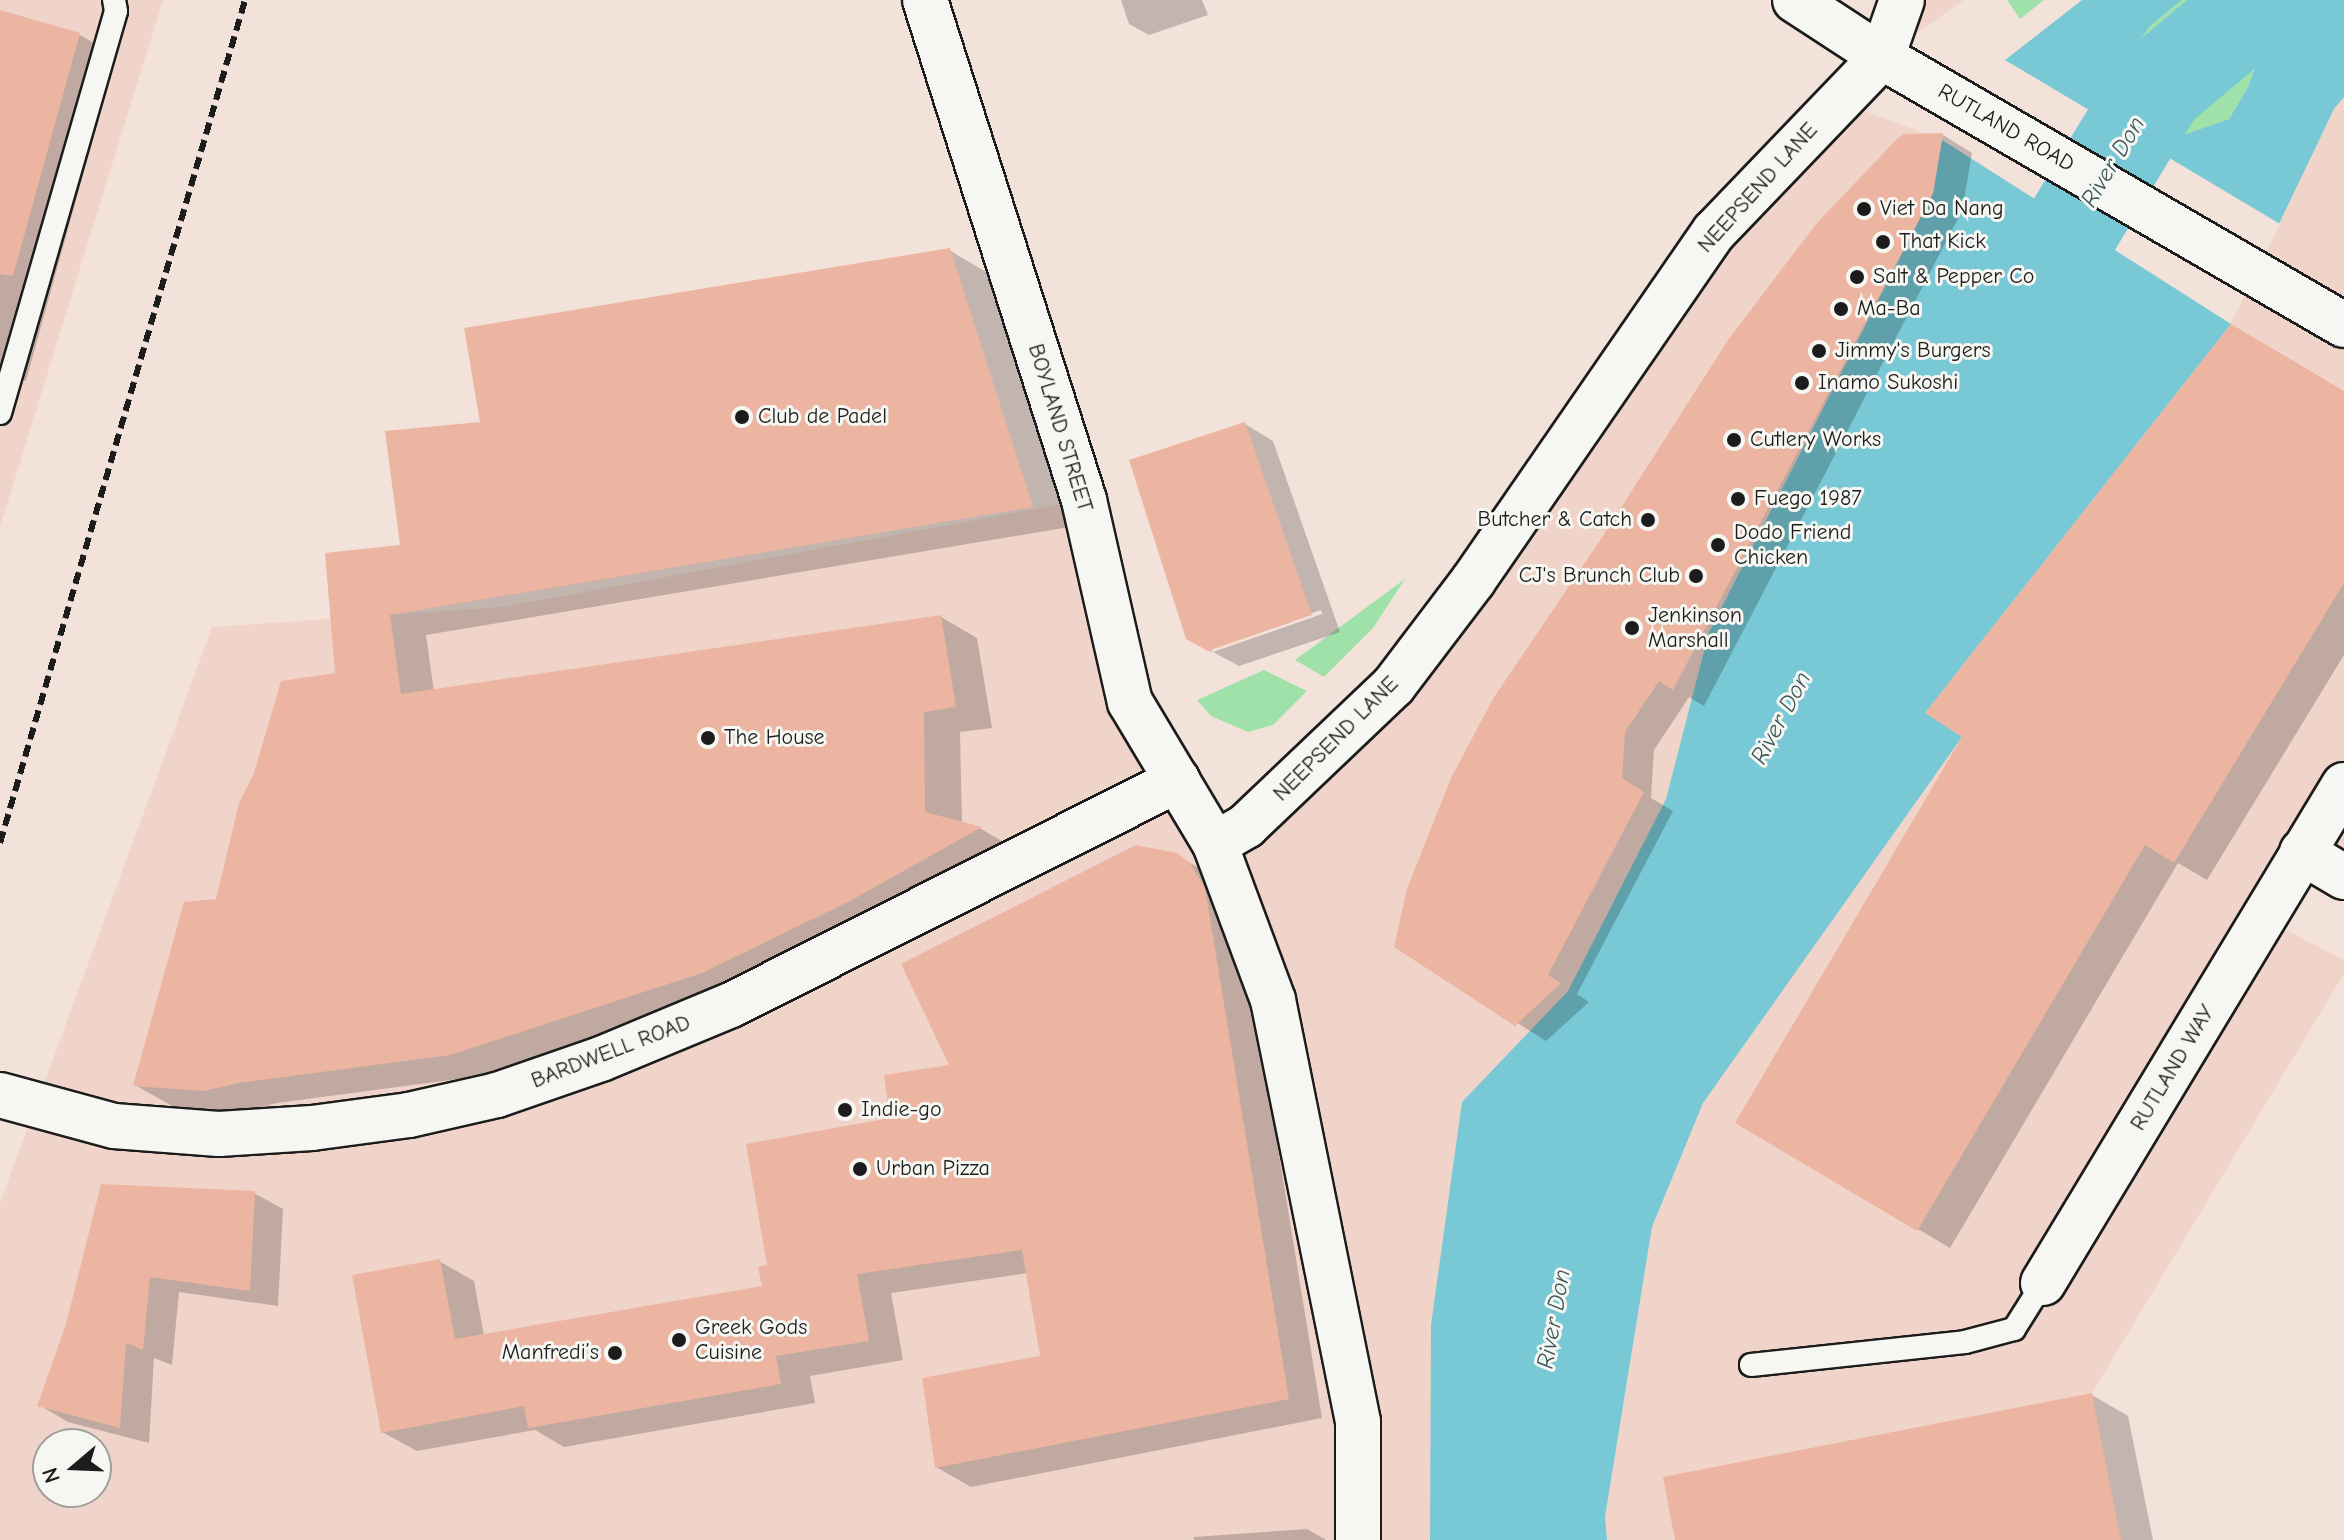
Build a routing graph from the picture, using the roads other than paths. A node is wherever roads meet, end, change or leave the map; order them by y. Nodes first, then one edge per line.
1 (114, 0) edge
2 (925, 0) edge
3 (1795, 0) edge
4 (1902, 0) edge
5 (1882, 57) junction
6 (2344, 325) edge
7 (0, 413) edge
8 (1178, 780) junction
9 (2344, 785) edge
10 (1215, 844) junction
11 (2302, 852) junction
12 (2344, 877) edge
13 (0, 1095) edge
14 (2043, 1283) joint
15 (1751, 1365) dead end
16 (1358, 1540) edge

1 - 7 lane
2 - 8 street, BOYLAND STREET
3 - 5 street, RUTLAND ROAD
4 - 5 street
5 - 6 street, RUTLAND ROAD
5 - 10 street, NEEPSEND LANE
8 - 10 street, BOYLAND STREET
8 - 13 street, BARDWELL ROAD
9 - 11 street, RUTLAND WAY
10 - 16 street
11 - 12 street
11 - 14 street, RUTLAND WAY
14 - 15 lane

